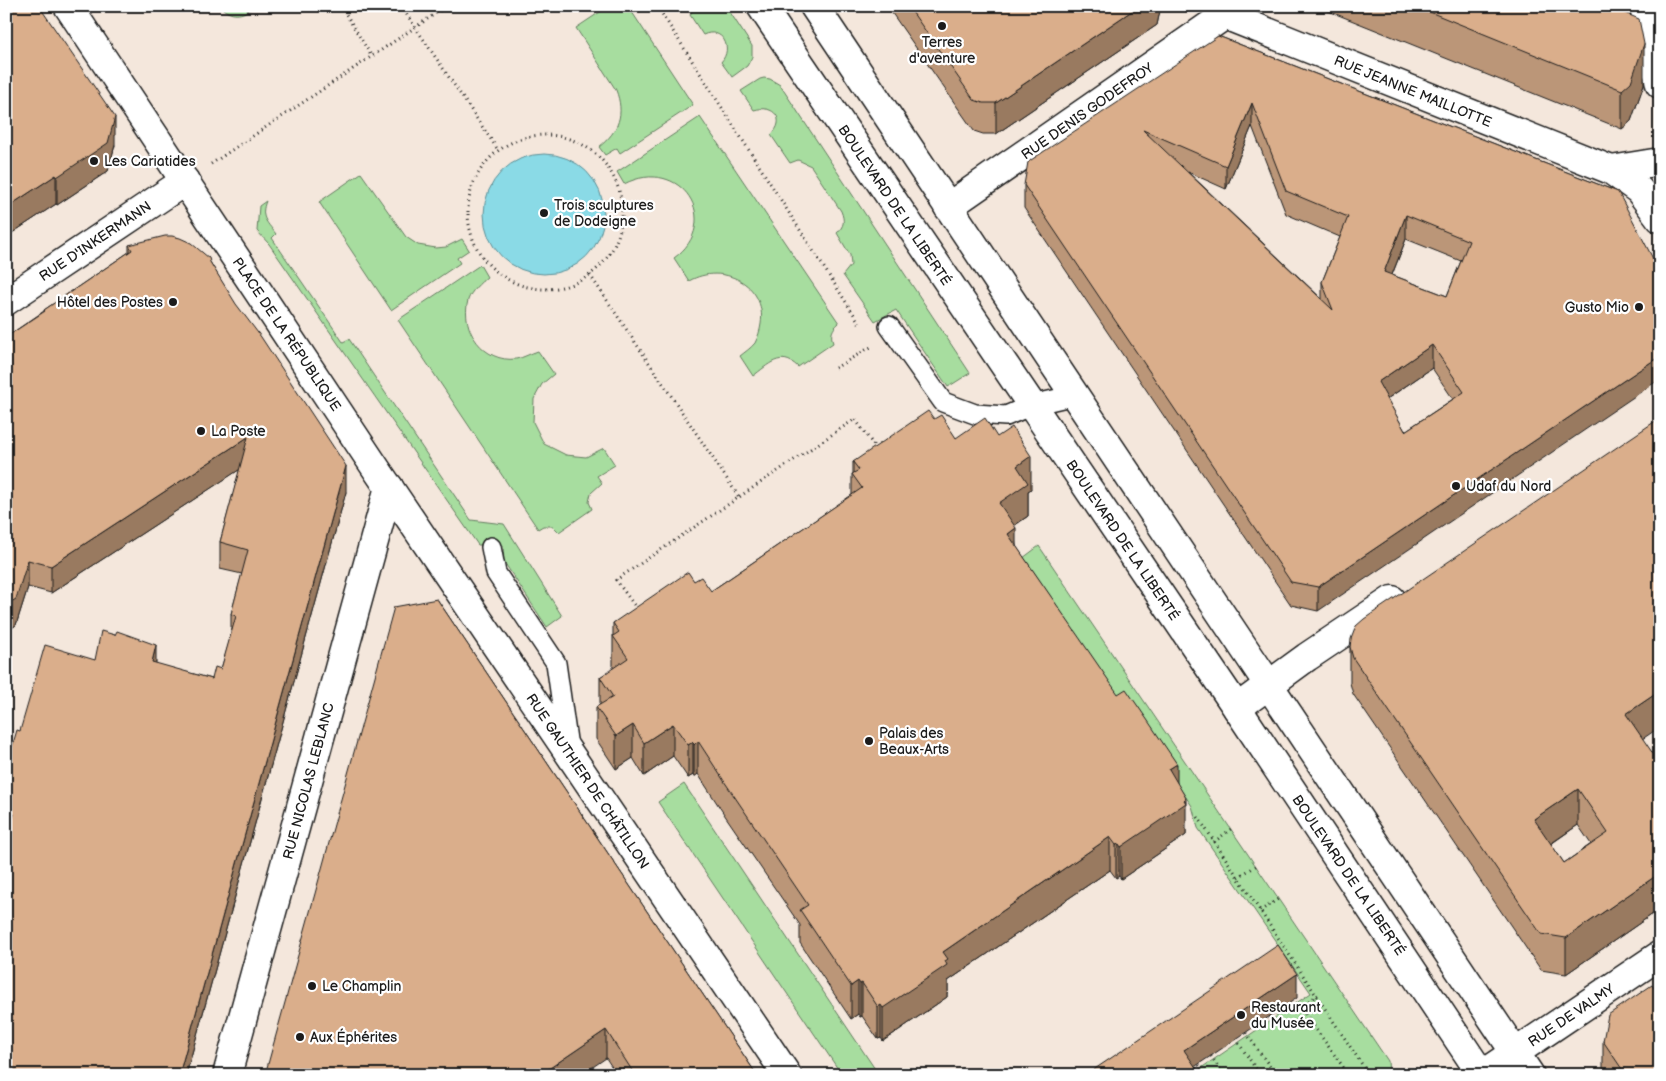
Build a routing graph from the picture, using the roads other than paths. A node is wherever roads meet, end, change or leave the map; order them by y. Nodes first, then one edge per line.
1 (68, 6) edge
2 (761, 6) edge
3 (814, 6) edge
4 (1644, 6) edge
5 (1223, 11) edge
6 (1660, 84) edge
7 (1660, 161) edge
8 (1611, 170) junction
9 (185, 182) junction
10 (948, 207) junction
11 (1659, 216) edge
12 (6, 301) edge
13 (888, 326) dead end
14 (1075, 395) junction
15 (1032, 405) junction
16 (389, 487) junction
17 (491, 547) dead end
18 (1413, 586) edge
19 (1268, 686) junction
20 (1236, 708) junction
21 (568, 751) junction
22 (1660, 955) edge
23 (1522, 1064) edge
24 (227, 1075) edge
25 (787, 1075) edge
26 (1482, 1075) edge

1 - 9 street, PLACE DE LA RÉPUBLIQUE
2 - 15 street, BOULEVARD DE LA LIBERTÉ
3 - 10 street
4 - 6 street
5 - 8 street, RUE JEANNE MAILLOTTE
5 - 10 street, RUE DENIS GODEFROY
7 - 8 street
8 - 11 street, RUE JEANNE MAILLOTTE
9 - 12 street, RUE D'INKERMANN
9 - 16 street, PLACE DE LA RÉPUBLIQUE
10 - 14 street
13 - 15 lane
14 - 15 lane
14 - 19 street
15 - 20 street, BOULEVARD DE LA LIBERTÉ
16 - 21 street, RUE GAUTHIER DE CHÂTILLON
16 - 24 street, RUE NICOLAS LEBLANC
17 - 21 lane
18 - 19 street
19 - 20 street
19 - 23 street
20 - 26 street, BOULEVARD DE LA LIBERTÉ
21 - 25 street, RUE GAUTHIER DE CHÂTILLON
22 - 23 street, RUE DE VALMY
23 - 26 street, RUE DE VALMY

